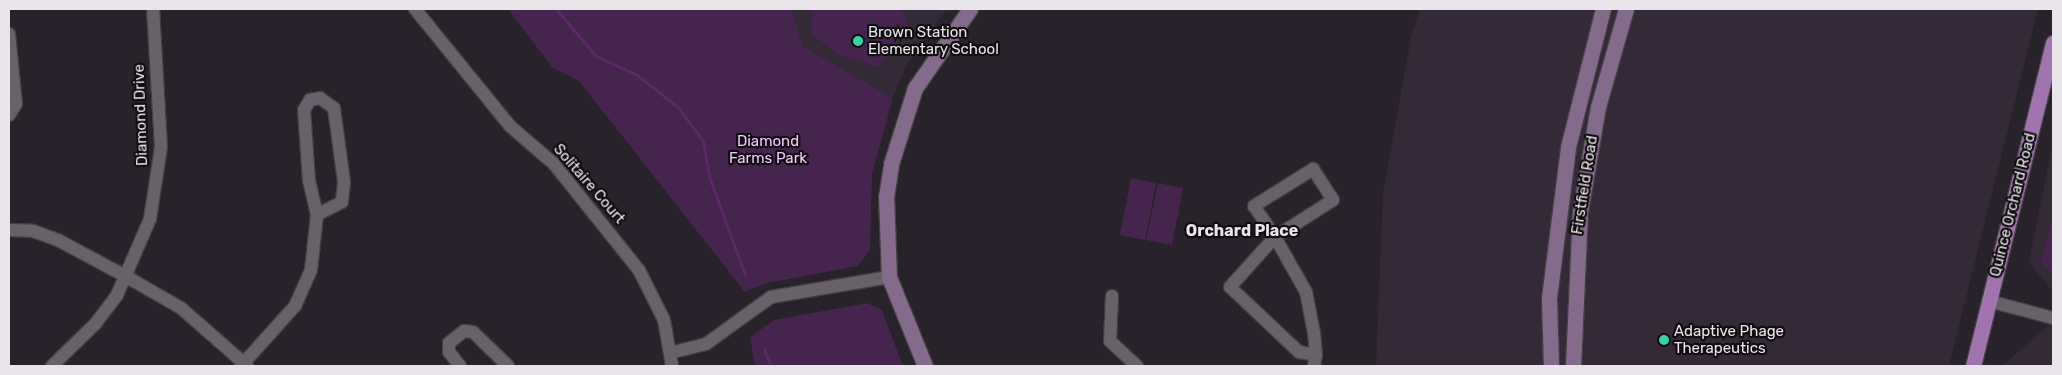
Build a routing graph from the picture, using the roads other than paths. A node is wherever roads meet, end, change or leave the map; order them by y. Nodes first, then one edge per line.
1 (153, 9) edge
2 (415, 9) edge
3 (970, 9) edge
4 (1603, 9) edge
5 (1626, 9) edge
6 (9, 34) edge
7 (2053, 43) edge
8 (9, 115) edge
9 (317, 215) junction
10 (9, 230) edge
11 (1275, 237) junction
12 (127, 277) junction
13 (890, 277) junction
14 (1112, 296) dead end
15 (1989, 301) junction
16 (2053, 318) edge
17 (670, 353) junction
18 (1315, 360) edge
19 (244, 365) edge
20 (52, 366) edge
21 (460, 366) edge
22 (508, 366) edge
23 (672, 366) edge
24 (925, 366) edge
25 (1137, 366) edge
26 (1551, 366) edge
27 (1573, 366) edge
28 (1972, 366) edge

1 - 12 street, Diamond Drive
2 - 17 street, Solitaire Court
3 - 13 street
4 - 26 street, Firstfield Road
5 - 27 street, Firstfield Road
6 - 8 street
7 - 15 main road, Quince Orchard Road
9 - 9 street
9 - 19 street
10 - 12 street
11 - 11 street
11 - 18 street
11 - 18 street
12 - 19 street
12 - 20 street, Diamond Drive
13 - 17 street
13 - 24 street
14 - 25 street
15 - 16 street
15 - 28 main road, Quince Orchard Road
17 - 23 street, Solitaire Court
21 - 22 street

